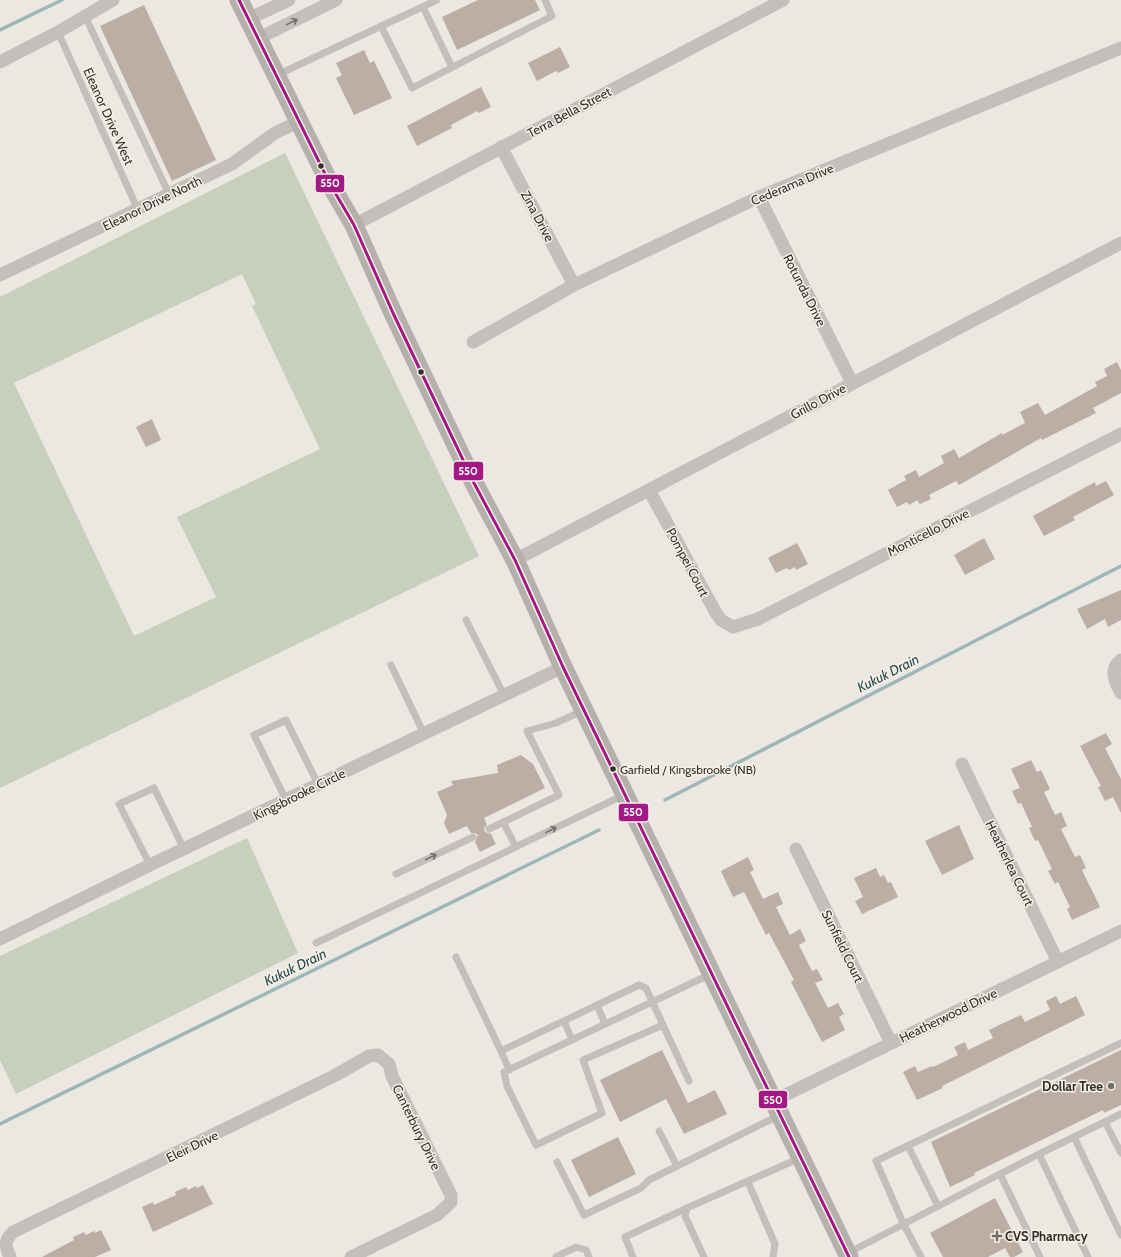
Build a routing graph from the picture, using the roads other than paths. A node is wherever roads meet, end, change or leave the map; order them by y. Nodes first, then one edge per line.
1 (113, 0) edge
2 (239, 0) edge
3 (289, 0) edge
4 (336, 0) edge
5 (437, 0) edge
6 (545, 0) edge
7 (783, 0) edge
8 (423, 6) junction
9 (85, 16) junction
10 (248, 20) junction
11 (381, 26) junction
12 (58, 32) junction
13 (256, 39) junction
14 (1121, 48) edge
15 (0, 62) edge
16 (452, 67) junction
17 (275, 76) junction
18 (298, 122) junction
19 (501, 147) junction
20 (169, 194) junction
21 (758, 197) junction
22 (138, 210) junction
23 (354, 225) junction
24 (1121, 242) edge
25 (0, 275) edge
26 (574, 285) junction
27 (473, 342) dead end
28 (852, 382) junction
29 (1121, 434) edge
30 (649, 490) junction
31 (515, 560) junction
32 (466, 620) dead end
33 (733, 627) joint
34 (1118, 662) edge
35 (391, 665) dead end
36 (563, 667) junction
37 (1121, 694) edge
38 (504, 696) junction
39 (584, 710) junction
40 (424, 734) junction
41 (962, 764) dead end
42 (318, 784) junction
43 (625, 794) junction
44 (286, 800) junction
45 (504, 822) junction
46 (489, 829) dead end
47 (473, 837) dead end
48 (516, 847) junction
49 (184, 848) junction
50 (796, 849) dead end
51 (150, 865) junction
52 (396, 874) dead end
53 (1121, 931) edge
54 (0, 939) edge
55 (316, 943) dead end
56 (456, 957) dead end
57 (1058, 962) junction
58 (713, 973) junction
59 (652, 1002) junction
60 (597, 1005) junction
61 (564, 1021) junction
62 (605, 1024) junction
63 (663, 1025) junction
64 (572, 1040) junction
65 (891, 1043) junction
66 (1121, 1043) edge
67 (501, 1051) junction
68 (378, 1055) joint
69 (509, 1070) junction
70 (689, 1081) dead end
71 (778, 1107) junction
72 (1121, 1114) edge
73 (1106, 1122) junction
74 (659, 1131) dead end
75 (1074, 1137) junction
76 (908, 1146) junction
77 (1039, 1154) junction
78 (1121, 1154) edge
79 (802, 1157) junction
80 (557, 1162) dead end
81 (677, 1166) junction
82 (1000, 1174) junction
83 (748, 1182) junction
84 (938, 1206) junction
85 (687, 1208) junction
86 (903, 1223) junction
87 (1121, 1235) edge
88 (849, 1255) edge
89 (10, 1257) edge
90 (351, 1257) edge
91 (556, 1257) edge
92 (589, 1257) edge
93 (633, 1257) edge
94 (704, 1257) edge
95 (773, 1257) edge
96 (921, 1257) edge
97 (1040, 1257) edge
98 (1088, 1257) edge

1 - 9 street
2 - 10 main road
3 - 10 street
13 -> 4 street
5 - 8 lane
6 - 16 lane
7 - 19 street, Terra Bella Street
8 - 11 lane
8 - 16 lane
9 - 12 street
9 - 20 lane
10 - 13 main road
11 - 16 lane
11 - 17 lane
12 - 15 street
12 - 22 lane, Eleanor Drive West
13 - 17 main road
14 - 21 street, Cederama Drive
17 - 18 main road
18 - 20 street, Eleanor Drive North
18 - 23 main road
19 - 23 street, Terra Bella Street
19 - 26 street, Zina Drive
20 - 22 street, Eleanor Drive North
21 - 26 street, Cederama Drive
21 - 28 street, Rotunda Drive
22 - 25 street, Eleanor Drive North
23 - 31 main road
24 - 28 street, Grillo Drive
26 - 27 street, Cederama Drive
28 - 30 street, Grillo Drive
29 - 33 street, Monticello Drive
30 - 31 street, Grillo Drive
30 - 33 street, Pompei Court
31 - 36 main road
32 - 38 lane
34 - 37 street
35 - 40 lane
36 - 38 street, Kingsbrooke Circle
36 - 39 main road
38 - 40 street, Kingsbrooke Circle
39 - 43 main road
39 - 45 lane
40 - 42 street, Kingsbrooke Circle
41 - 57 street, Heatherlea Court
42 - 44 street, Kingsbrooke Circle
42 - 44 lane
48 -> 43 lane
43 - 58 main road
44 - 49 street, Kingsbrooke Circle
45 - 46 lane
45 - 48 lane
52 -> 47 lane
48 - 55 lane
49 - 51 street, Kingsbrooke Circle
49 - 51 lane
50 - 65 street, Sunfield Court
51 - 54 street, Kingsbrooke Circle
53 - 57 street, Heatherwood Drive
56 - 67 lane
57 - 65 street, Heatherwood Drive
58 - 59 lane
58 - 71 main road
59 - 60 lane
59 - 62 lane
59 - 63 lane
60 - 61 lane
60 - 62 lane
61 - 64 lane
61 - 67 lane
62 - 64 lane
63 - 69 lane
63 - 70 lane
64 - 69 lane
65 - 71 street, Heatherwood Drive
66 - 76 lane
67 - 69 lane
68 - 89 street, Eleir Drive
68 - 90 street, Canterbury Drive
71 - 79 main road
71 - 81 lane
72 - 73 lane
73 - 75 lane
73 - 78 lane
74 - 81 lane
75 - 77 lane
75 - 87 lane
76 - 84 lane
76 - 86 lane
77 - 82 lane
77 - 98 lane
79 - 83 lane
79 - 88 main road
80 - 81 lane
82 - 84 lane
82 - 97 lane
83 - 85 lane
83 - 95 lane
84 - 86 lane
85 - 93 lane
85 - 94 lane
86 - 88 lane
86 - 96 lane
91 - 92 lane

